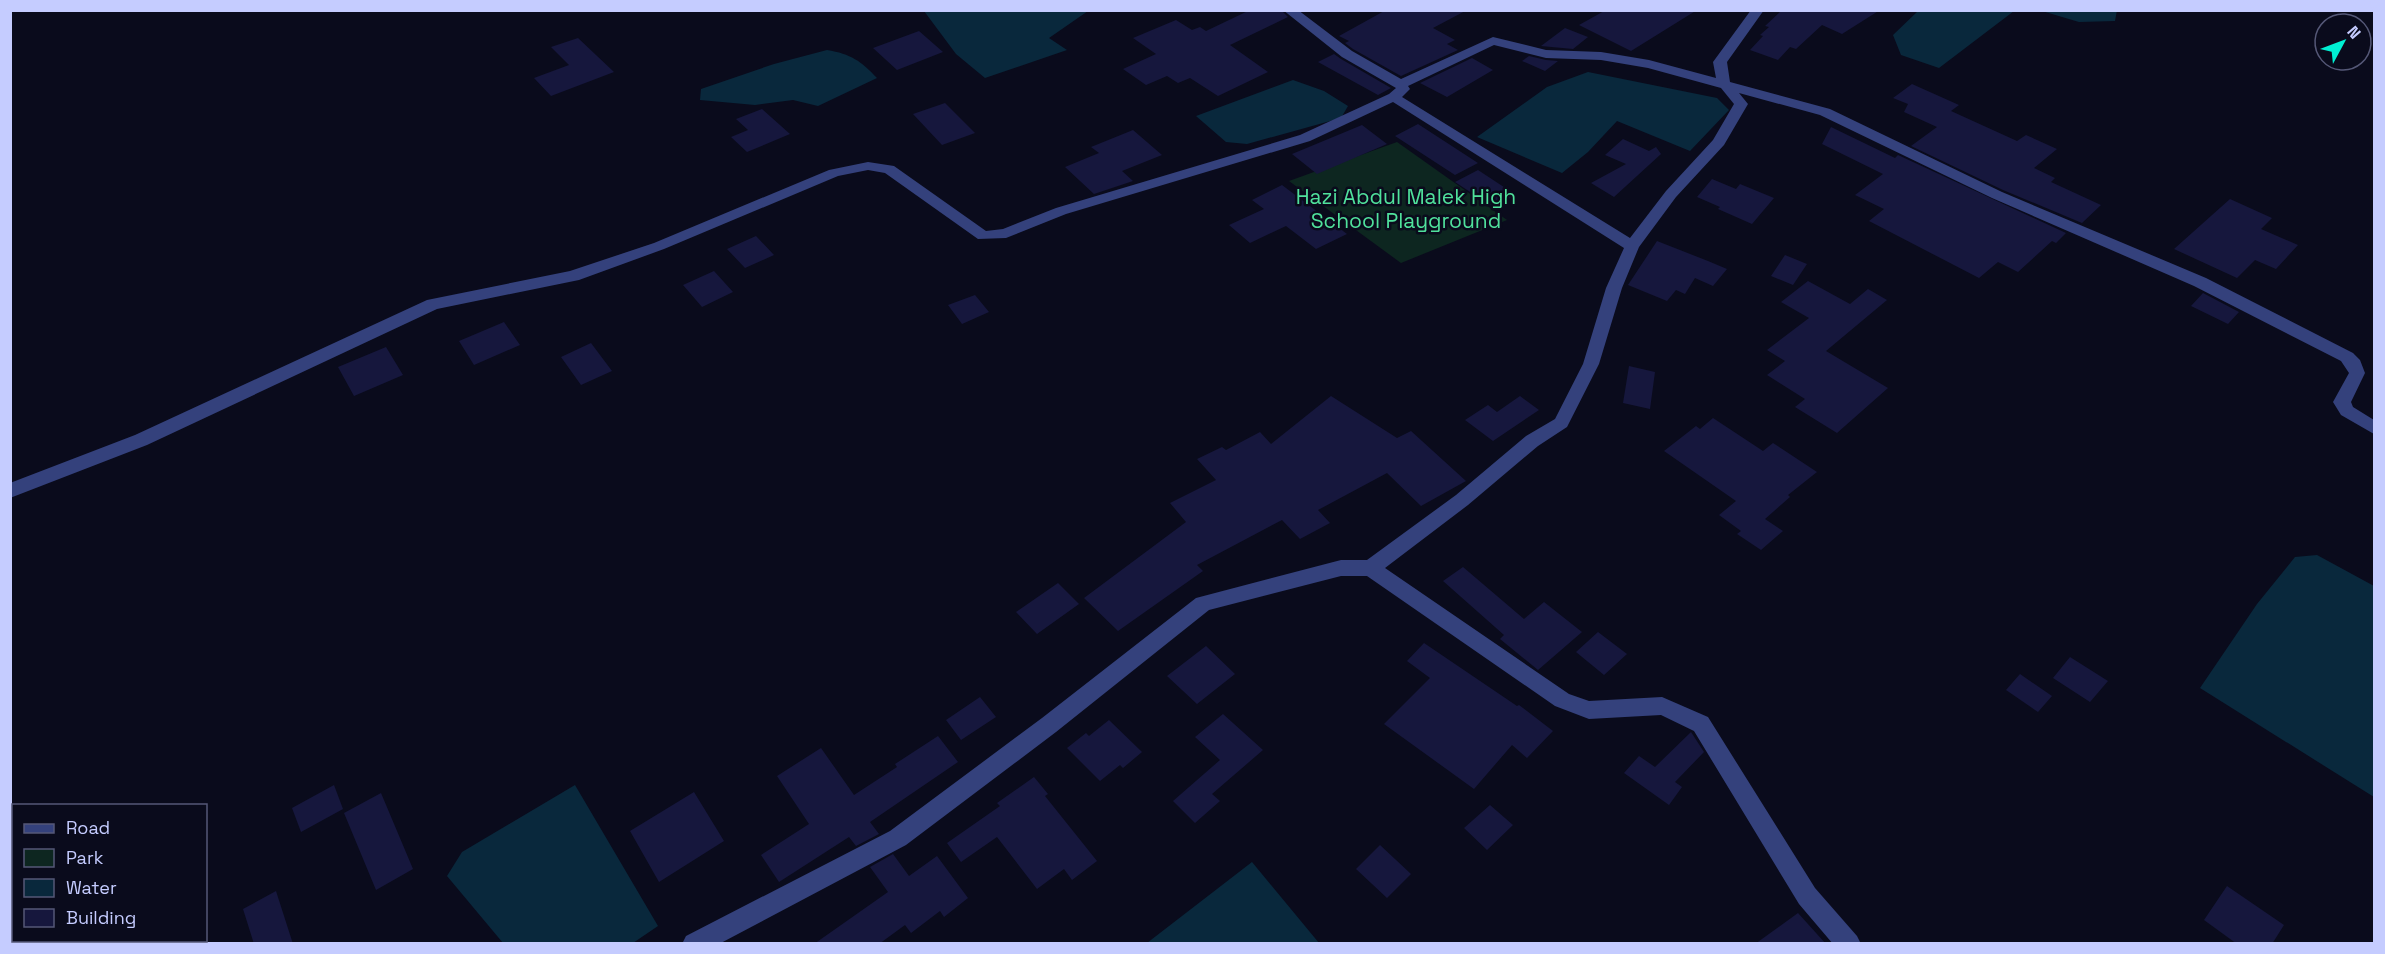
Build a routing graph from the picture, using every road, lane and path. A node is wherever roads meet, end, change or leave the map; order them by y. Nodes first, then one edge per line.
1 (1289, 10) edge
2 (1758, 10) edge
3 (1724, 83) junction
4 (1397, 90) junction
5 (1632, 246) junction
6 (2374, 428) edge
7 (10, 491) edge
8 (1371, 568) junction
9 (694, 944) edge
10 (1849, 944) edge

1 - 4 street
2 - 3 street
3 - 4 street
3 - 5 street
3 - 6 street
4 - 5 street
4 - 7 street
5 - 8 street
8 - 9 street
8 - 10 street

